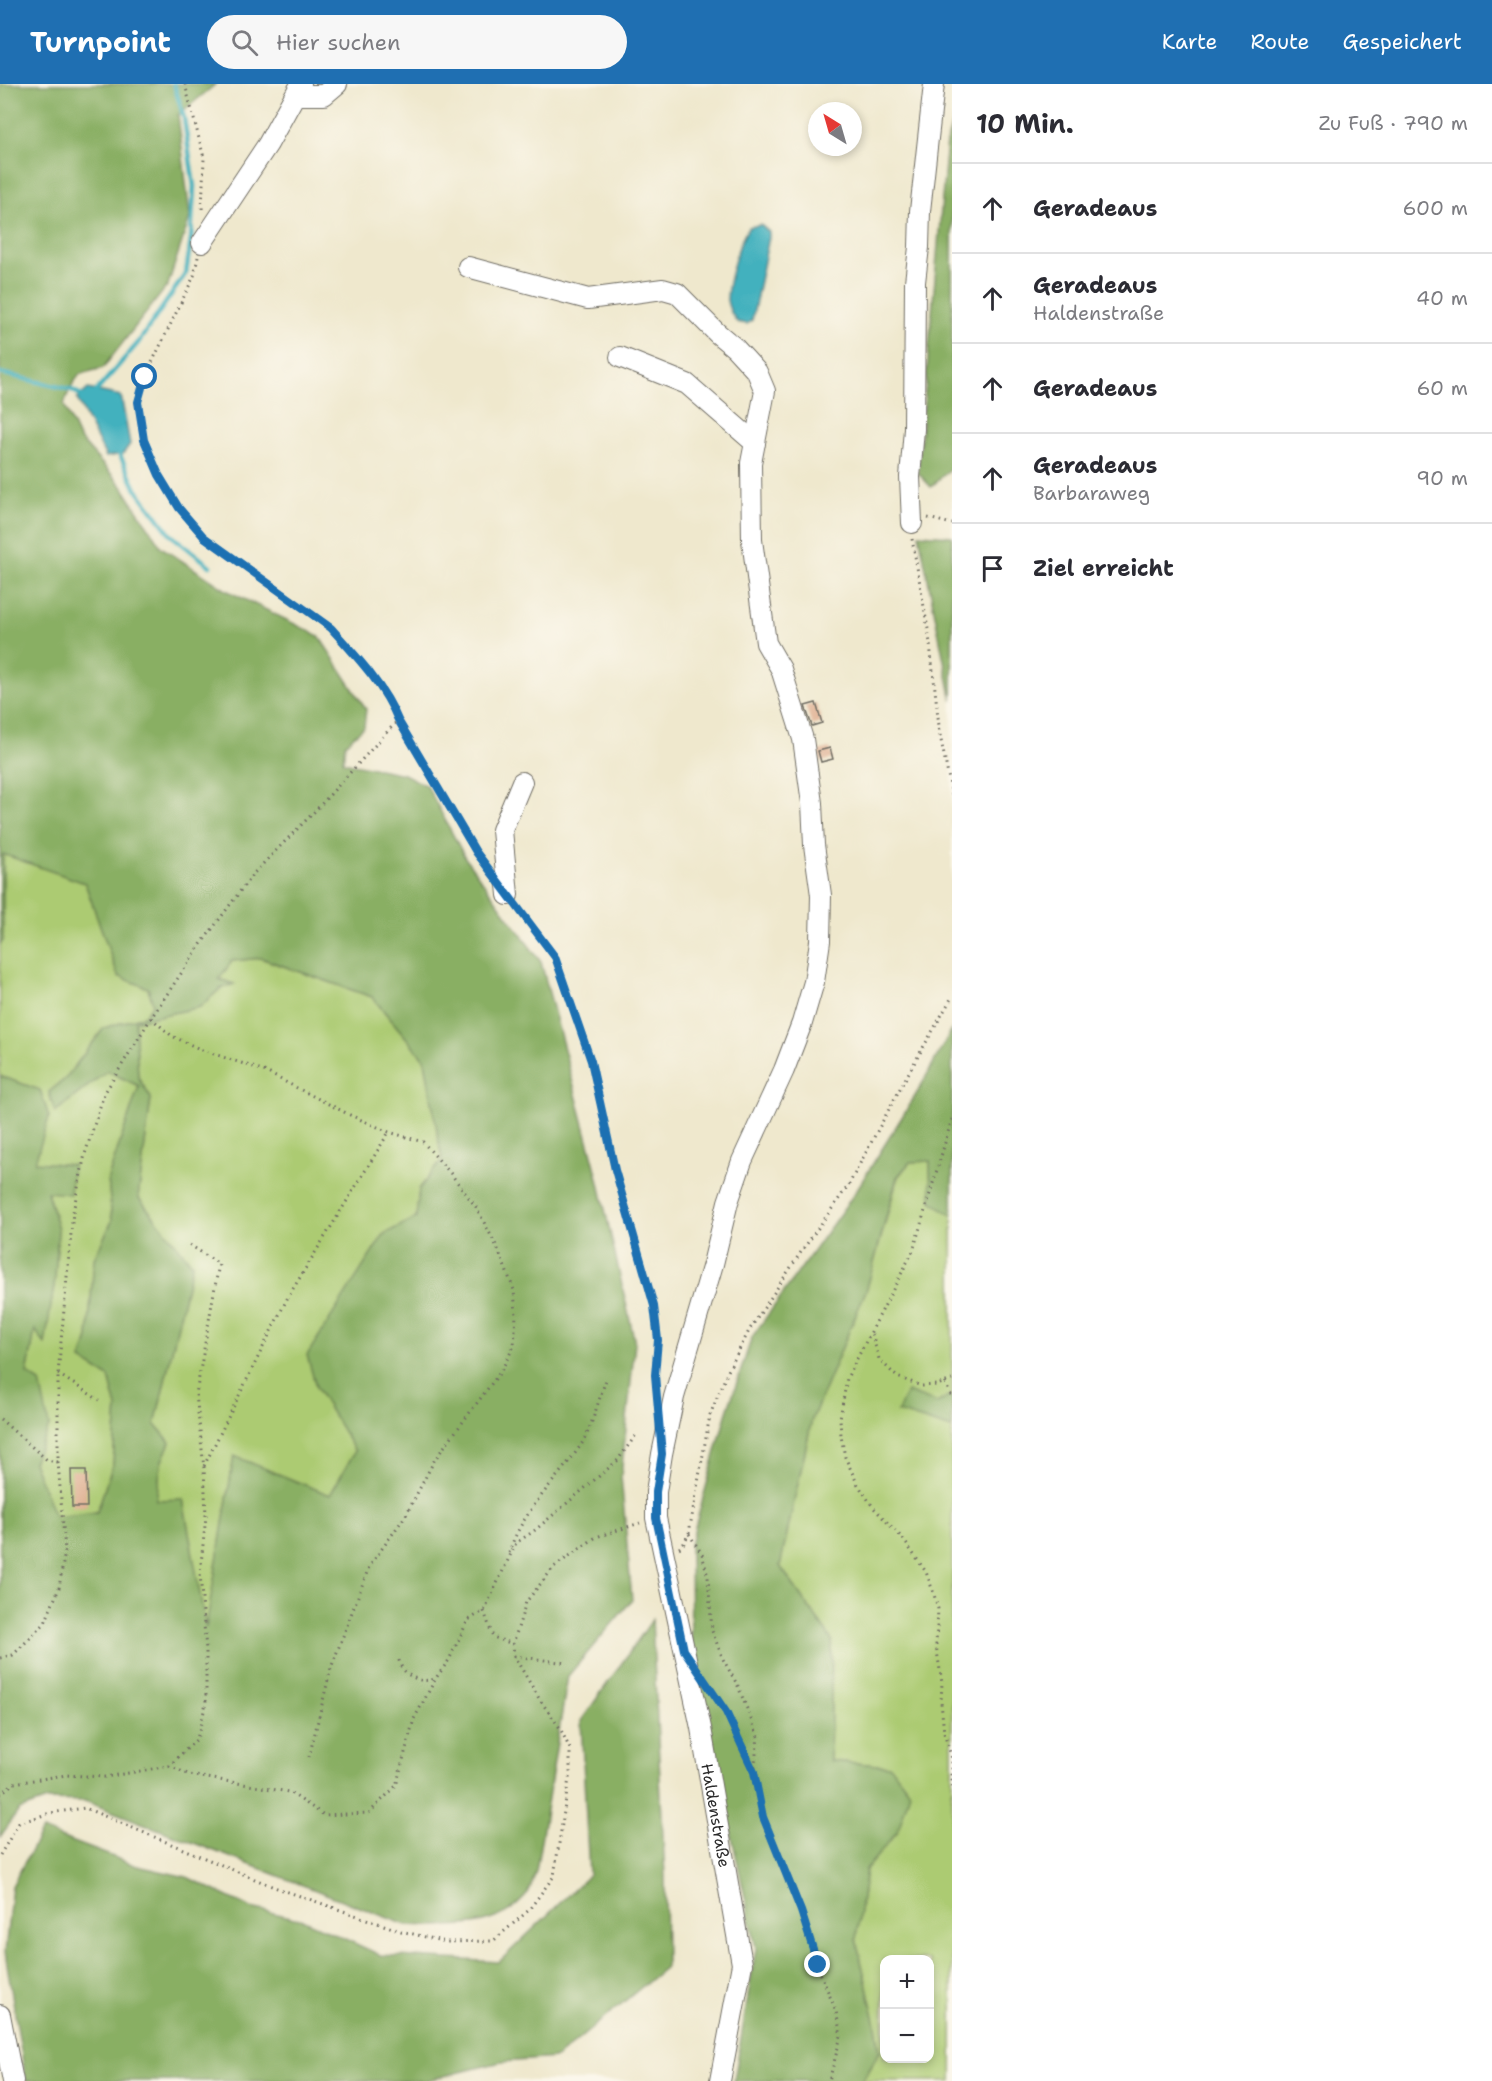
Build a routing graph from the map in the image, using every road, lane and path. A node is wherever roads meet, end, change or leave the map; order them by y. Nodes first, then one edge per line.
1 (185, 84) edge
2 (337, 84) edge
3 (934, 84) edge
4 (299, 89) edge
5 (202, 243) junction
6 (468, 267) dead end
7 (620, 357) dead end
8 (755, 443) junction
9 (912, 523) junction
10 (952, 524) edge
11 (398, 720) junction
12 (522, 782) dead end
13 (952, 795) edge
14 (489, 869) dead end
15 (508, 895) joint
16 (952, 996) edge
17 (151, 1018) junction
18 (952, 1119) edge
19 (388, 1132) junction
20 (190, 1245) dead end
21 (871, 1332) junction
22 (58, 1374) junction
23 (606, 1380) dead end
24 (952, 1380) edge
25 (945, 1383) junction
26 (657, 1396) dead end
27 (952, 1397) edge
28 (99, 1400) dead end
29 (0, 1419) edge
30 (636, 1435) dead end
31 (698, 1453) dead end
32 (703, 1455) junction
33 (58, 1462) junction
34 (204, 1468) junction
35 (656, 1518) junction
36 (506, 1564) junction
37 (484, 1611) junction
38 (513, 1644) junction
39 (514, 1656) junction
40 (0, 1658) edge
41 (399, 1660) dead end
42 (567, 1663) dead end
43 (436, 1678) junction
44 (708, 1685) dead end
45 (309, 1757) dead end
46 (169, 1766) junction
47 (754, 1772) junction
48 (952, 1789) edge
49 (0, 1794) edge
50 (0, 1855) edge
51 (0, 2015) edge
52 (13, 2081) edge
53 (720, 2081) edge
54 (829, 2081) edge

1 - 5 path
2 - 4 lane
3 - 9 lane
4 - 5 lane
5 - 11 path
6 - 8 lane, Haldenstraße
7 - 8 lane
8 - 35 lane, Haldenstraße
9 - 10 path
9 - 13 path
11 - 14 path
11 - 17 path
12 - 15 lane
15 - 26 path
16 - 32 path
17 - 19 path
17 - 22 path
18 - 21 path
19 - 34 path
19 - 45 path
20 - 34 path
21 - 25 path
21 - 48 path
22 - 28 path
22 - 33 path
23 - 36 path
24 - 25 path
25 - 27 path
29 - 33 path
30 - 36 path
31 - 32 path
32 - 47 path
33 - 40 path
34 - 46 path
35 - 38 path
35 - 53 lane, Haldenstraße
36 - 37 path
37 - 38 path
37 - 43 path
38 - 39 path
39 - 42 path
39 - 50 path
41 - 43 path
43 - 46 path
44 - 47 path
46 - 49 path
47 - 54 path
51 - 52 lane

